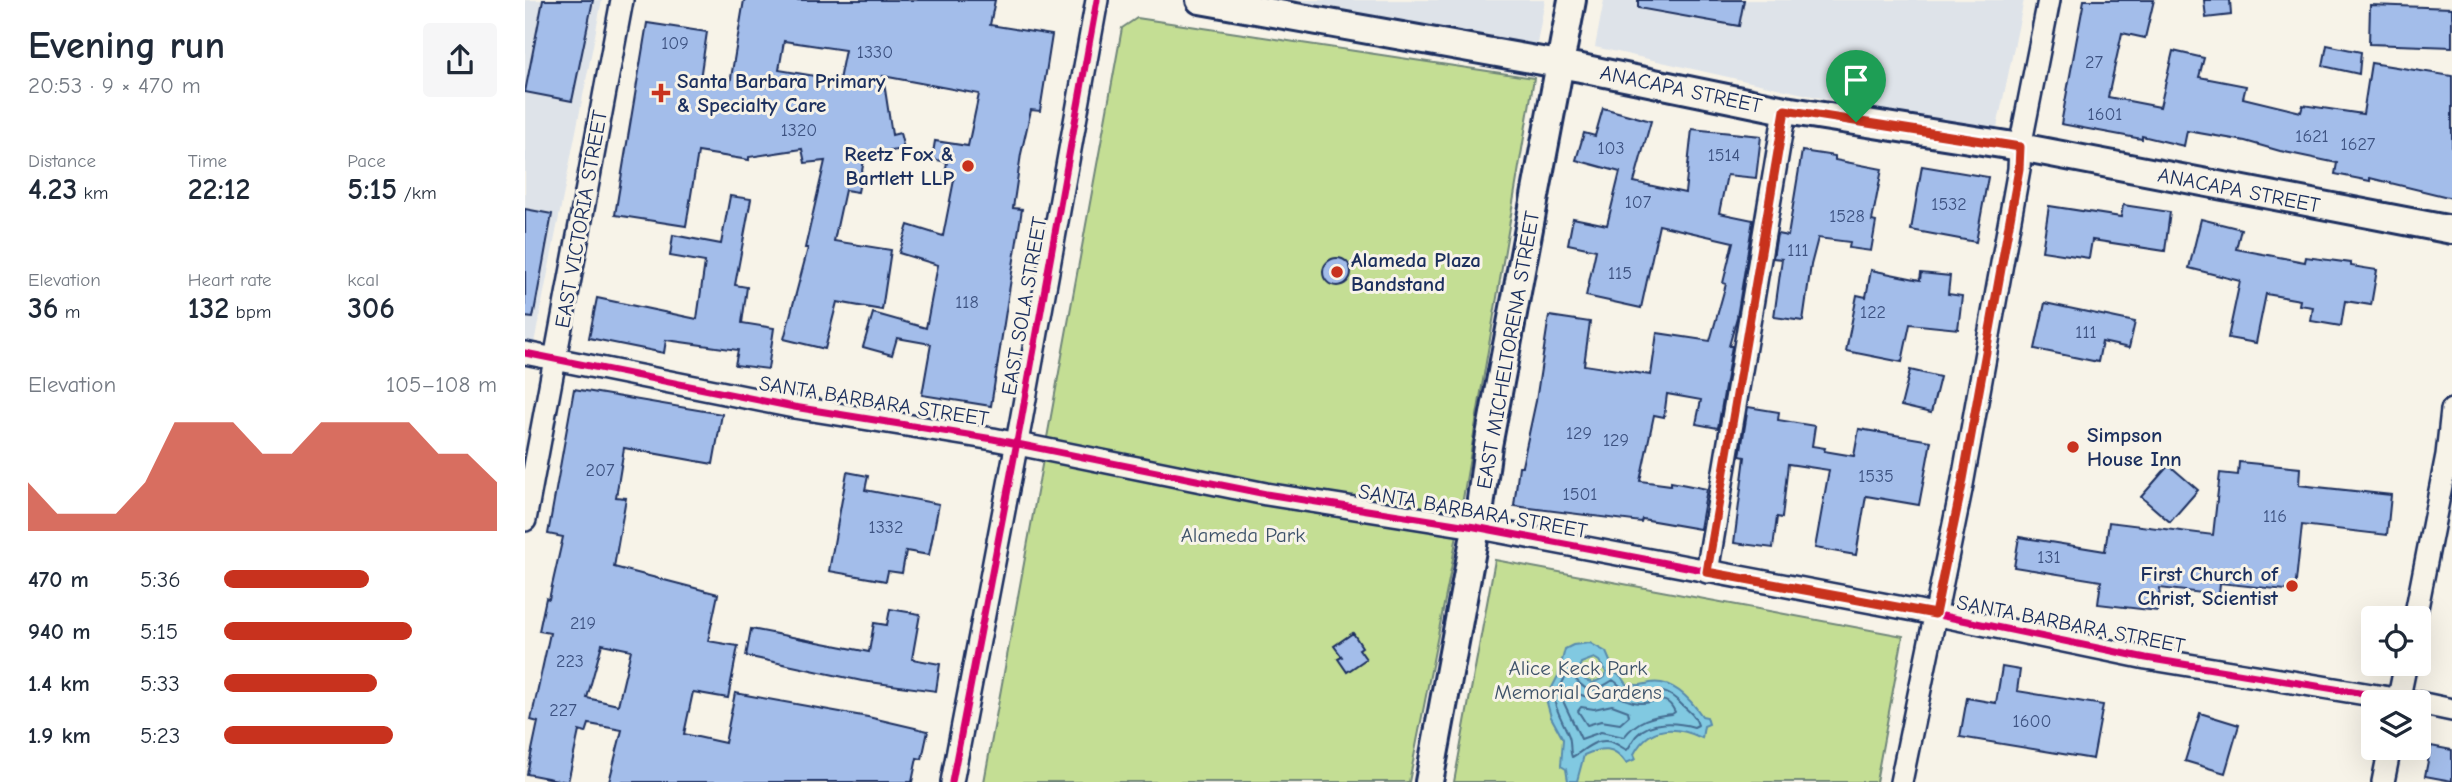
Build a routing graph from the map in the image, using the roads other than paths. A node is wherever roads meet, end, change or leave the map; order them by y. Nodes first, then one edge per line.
1 (622, 0) edge
2 (1097, 0) edge
3 (1200, 0) edge
4 (1572, 0) edge
5 (2049, 0) edge
6 (1560, 64) junction
7 (1785, 110) junction
8 (2020, 147) junction
9 (2452, 230) edge
10 (525, 353) edge
11 (555, 359) junction
12 (2452, 410) edge
13 (1016, 444) junction
14 (525, 520) edge
15 (1475, 527) junction
16 (1707, 572) junction
17 (2417, 606) edge
18 (1935, 614) junction
19 (2361, 693) edge
20 (2431, 706) edge
21 (2452, 710) edge
22 (2387, 760) edge
23 (953, 782) edge
24 (1429, 782) edge
25 (1901, 782) edge
26 (2383, 782) edge

1 - 11 street, EAST VICTORIA STREET
2 - 13 street, EAST SOLA STREET
3 - 6 street, ANACAPA STREET
4 - 6 street, EAST MICHELTORENA STREET
5 - 8 street
6 - 7 street, ANACAPA STREET
6 - 15 street, EAST MICHELTORENA STREET
7 - 8 street, ANACAPA STREET
7 - 16 street
8 - 9 street, ANACAPA STREET
8 - 18 street
10 - 11 street, SANTA BARBARA STREET
11 - 13 street, SANTA BARBARA STREET
11 - 14 street, EAST VICTORIA STREET
12 - 17 street
13 - 15 street, SANTA BARBARA STREET
13 - 23 street, EAST SOLA STREET
15 - 16 street, SANTA BARBARA STREET
15 - 24 street, EAST MICHELTORENA STREET
16 - 18 street, SANTA BARBARA STREET
18 - 19 street, SANTA BARBARA STREET
18 - 25 street
20 - 21 street, SANTA BARBARA STREET
22 - 26 street

